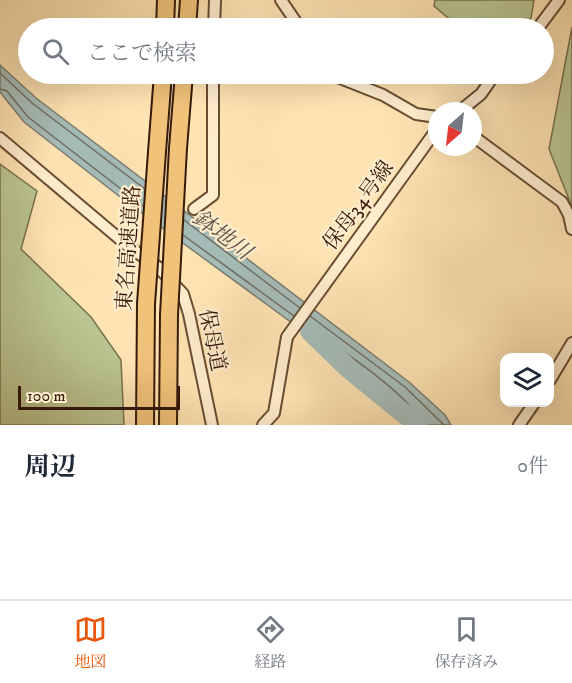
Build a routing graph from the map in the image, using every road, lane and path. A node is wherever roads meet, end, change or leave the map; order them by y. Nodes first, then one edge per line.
1 (157, 0) edge
2 (166, 0) edge
3 (189, 0) edge
4 (215, 0) edge
5 (281, 0) edge
6 (559, 0) edge
7 (157, 18) edge
8 (165, 18) edge
9 (188, 18) edge
10 (214, 18) edge
11 (293, 18) edge
12 (546, 18) edge
13 (156, 84) edge
14 (162, 84) edge
15 (183, 84) edge
16 (213, 84) edge
17 (355, 84) edge
18 (488, 84) edge
19 (471, 102) edge
20 (428, 116) edge
21 (2, 137) edge
22 (428, 142) edge
23 (482, 143) edge
24 (157, 152) junction
25 (194, 209) dead end
26 (572, 229) edge
27 (571, 348) edge
28 (554, 373) edge
29 (532, 407) edge
30 (145, 425) edge
31 (168, 425) edge
32 (212, 425) edge
33 (263, 425) edge
34 (519, 425) edge

1 - 7 highway
2 - 8 highway
3 - 9 highway
4 - 10 street
5 - 11 street
6 - 12 street
13 - 24 highway
14 - 24 highway, 東名高速道路
15 - 31 highway, 東名高速道路, bridge
16 - 25 street
17 - 20 street
18 - 19 street
21 - 32 street, 保母道
22 - 33 street, 保母34号線
23 - 26 street
24 - 30 highway, 東名高速道路, bridge
27 - 28 street
29 - 34 street

